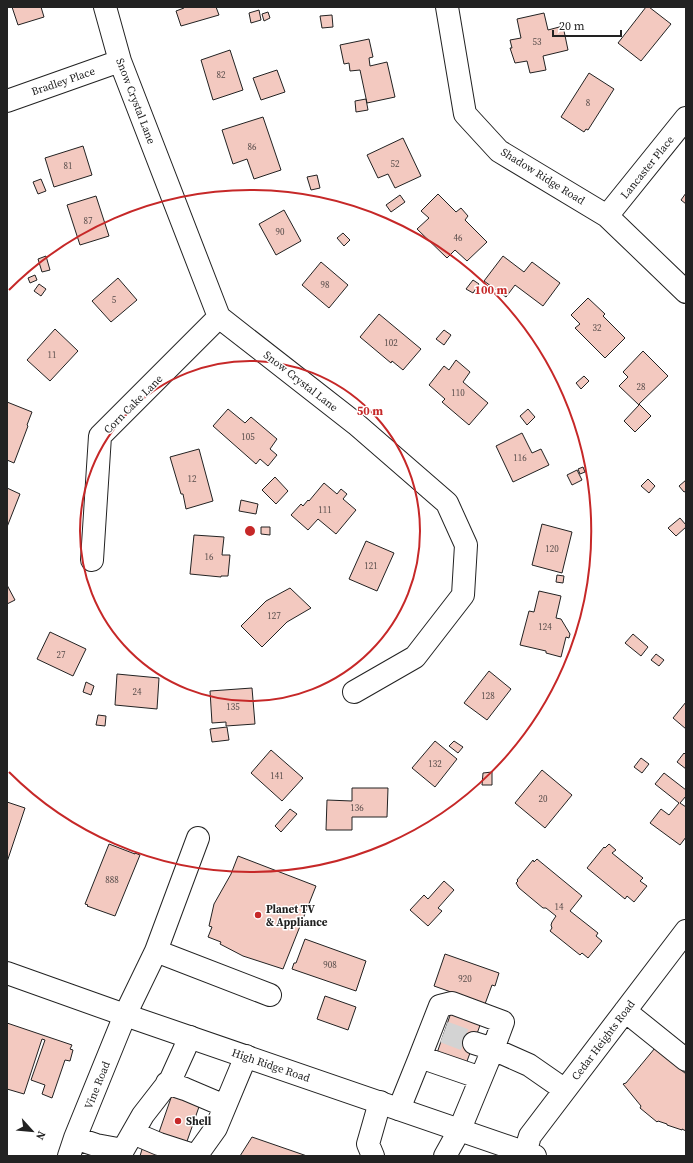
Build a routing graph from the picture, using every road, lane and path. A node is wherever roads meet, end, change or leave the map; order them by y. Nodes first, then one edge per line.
1 (105, 7) edge
2 (447, 7) edge
3 (120, 62) junction
4 (7, 101) edge
5 (686, 118) edge
6 (607, 216) junction
7 (686, 292) edge
8 (219, 317) junction
9 (92, 560) dead end
10 (354, 692) dead end
11 (198, 838) dead end
12 (686, 931) edge
13 (156, 951) junction
14 (7, 973) edge
15 (270, 995) dead end
16 (625, 1011) junction
17 (125, 1015) junction
18 (190, 1037) junction
19 (483, 1046) junction
20 (246, 1056) junction
21 (420, 1057) junction
22 (686, 1060) edge
23 (481, 1078) junction
24 (168, 1083) junction
25 (565, 1090) junction
26 (389, 1105) junction
27 (225, 1106) junction
28 (460, 1130) junction
29 (133, 1133) junction
30 (72, 1147) edge
31 (526, 1155) edge
32 (373, 1156) edge
33 (446, 1156) edge

1 - 3 street, Snow Crystal Lane
2 - 6 street, Shadow Ridge Road
3 - 4 street, Bradley Place
3 - 8 street, Snow Crystal Lane
5 - 6 street, Lancaster Place
6 - 7 street, Shadow Ridge Road
8 - 9 street, Corn Cake Lane
8 - 10 street, Snow Crystal Lane
11 - 13 street, Vine Road
12 - 16 street, Cedar Heights Road
13 - 15 street
13 - 17 street, Vine Road
14 - 17 street, High Ridge Road
16 - 22 street
16 - 25 street, Cedar Heights Road
17 - 18 street, High Ridge Road
17 - 30 street, Vine Road
18 - 20 street, High Ridge Road
18 - 24 street
19 - 21 street
19 - 23 street
19 - 25 street
20 - 26 street, High Ridge Road
20 - 27 street
21 - 23 street
21 - 26 street
23 - 28 street
24 - 27 street
24 - 29 street
25 - 31 street, Cedar Heights Road
26 - 28 street, High Ridge Road
26 - 32 street
27 - 29 street
28 - 31 street, High Ridge Road
28 - 33 street
29 - 30 street

